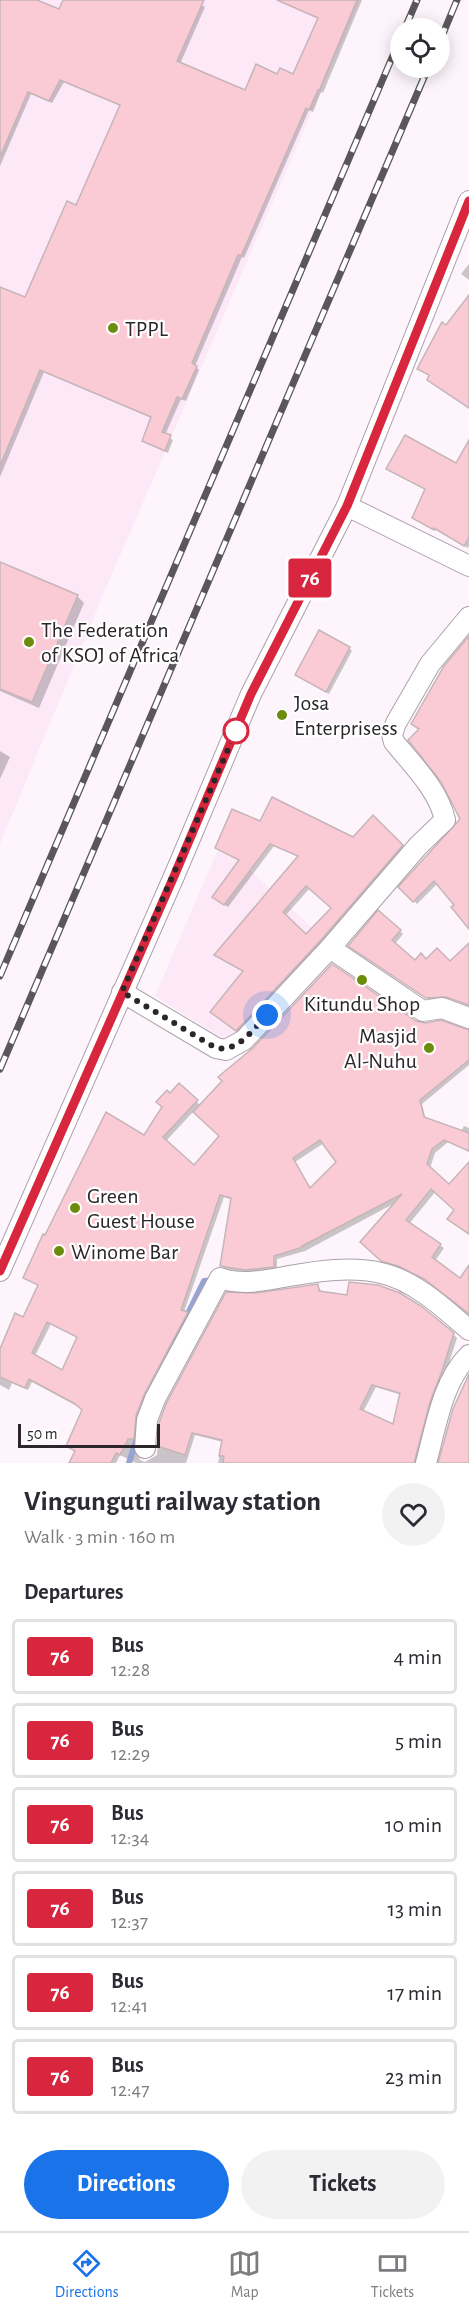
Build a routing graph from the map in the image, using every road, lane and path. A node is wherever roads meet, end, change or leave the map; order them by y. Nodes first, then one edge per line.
1 (469, 201) edge
2 (347, 506) junction
3 (469, 566) edge
4 (469, 617) edge
5 (330, 948) junction
6 (122, 992) junction
7 (469, 1018) edge
8 (0, 1271) edge
9 (469, 1330) edge
10 (469, 1355) edge
11 (145, 1448) dead end
12 (426, 1463) edge

1 - 2 street
2 - 3 street
2 - 6 street
4 - 5 street
5 - 6 street
5 - 7 street
6 - 8 street
9 - 11 street
10 - 12 street

